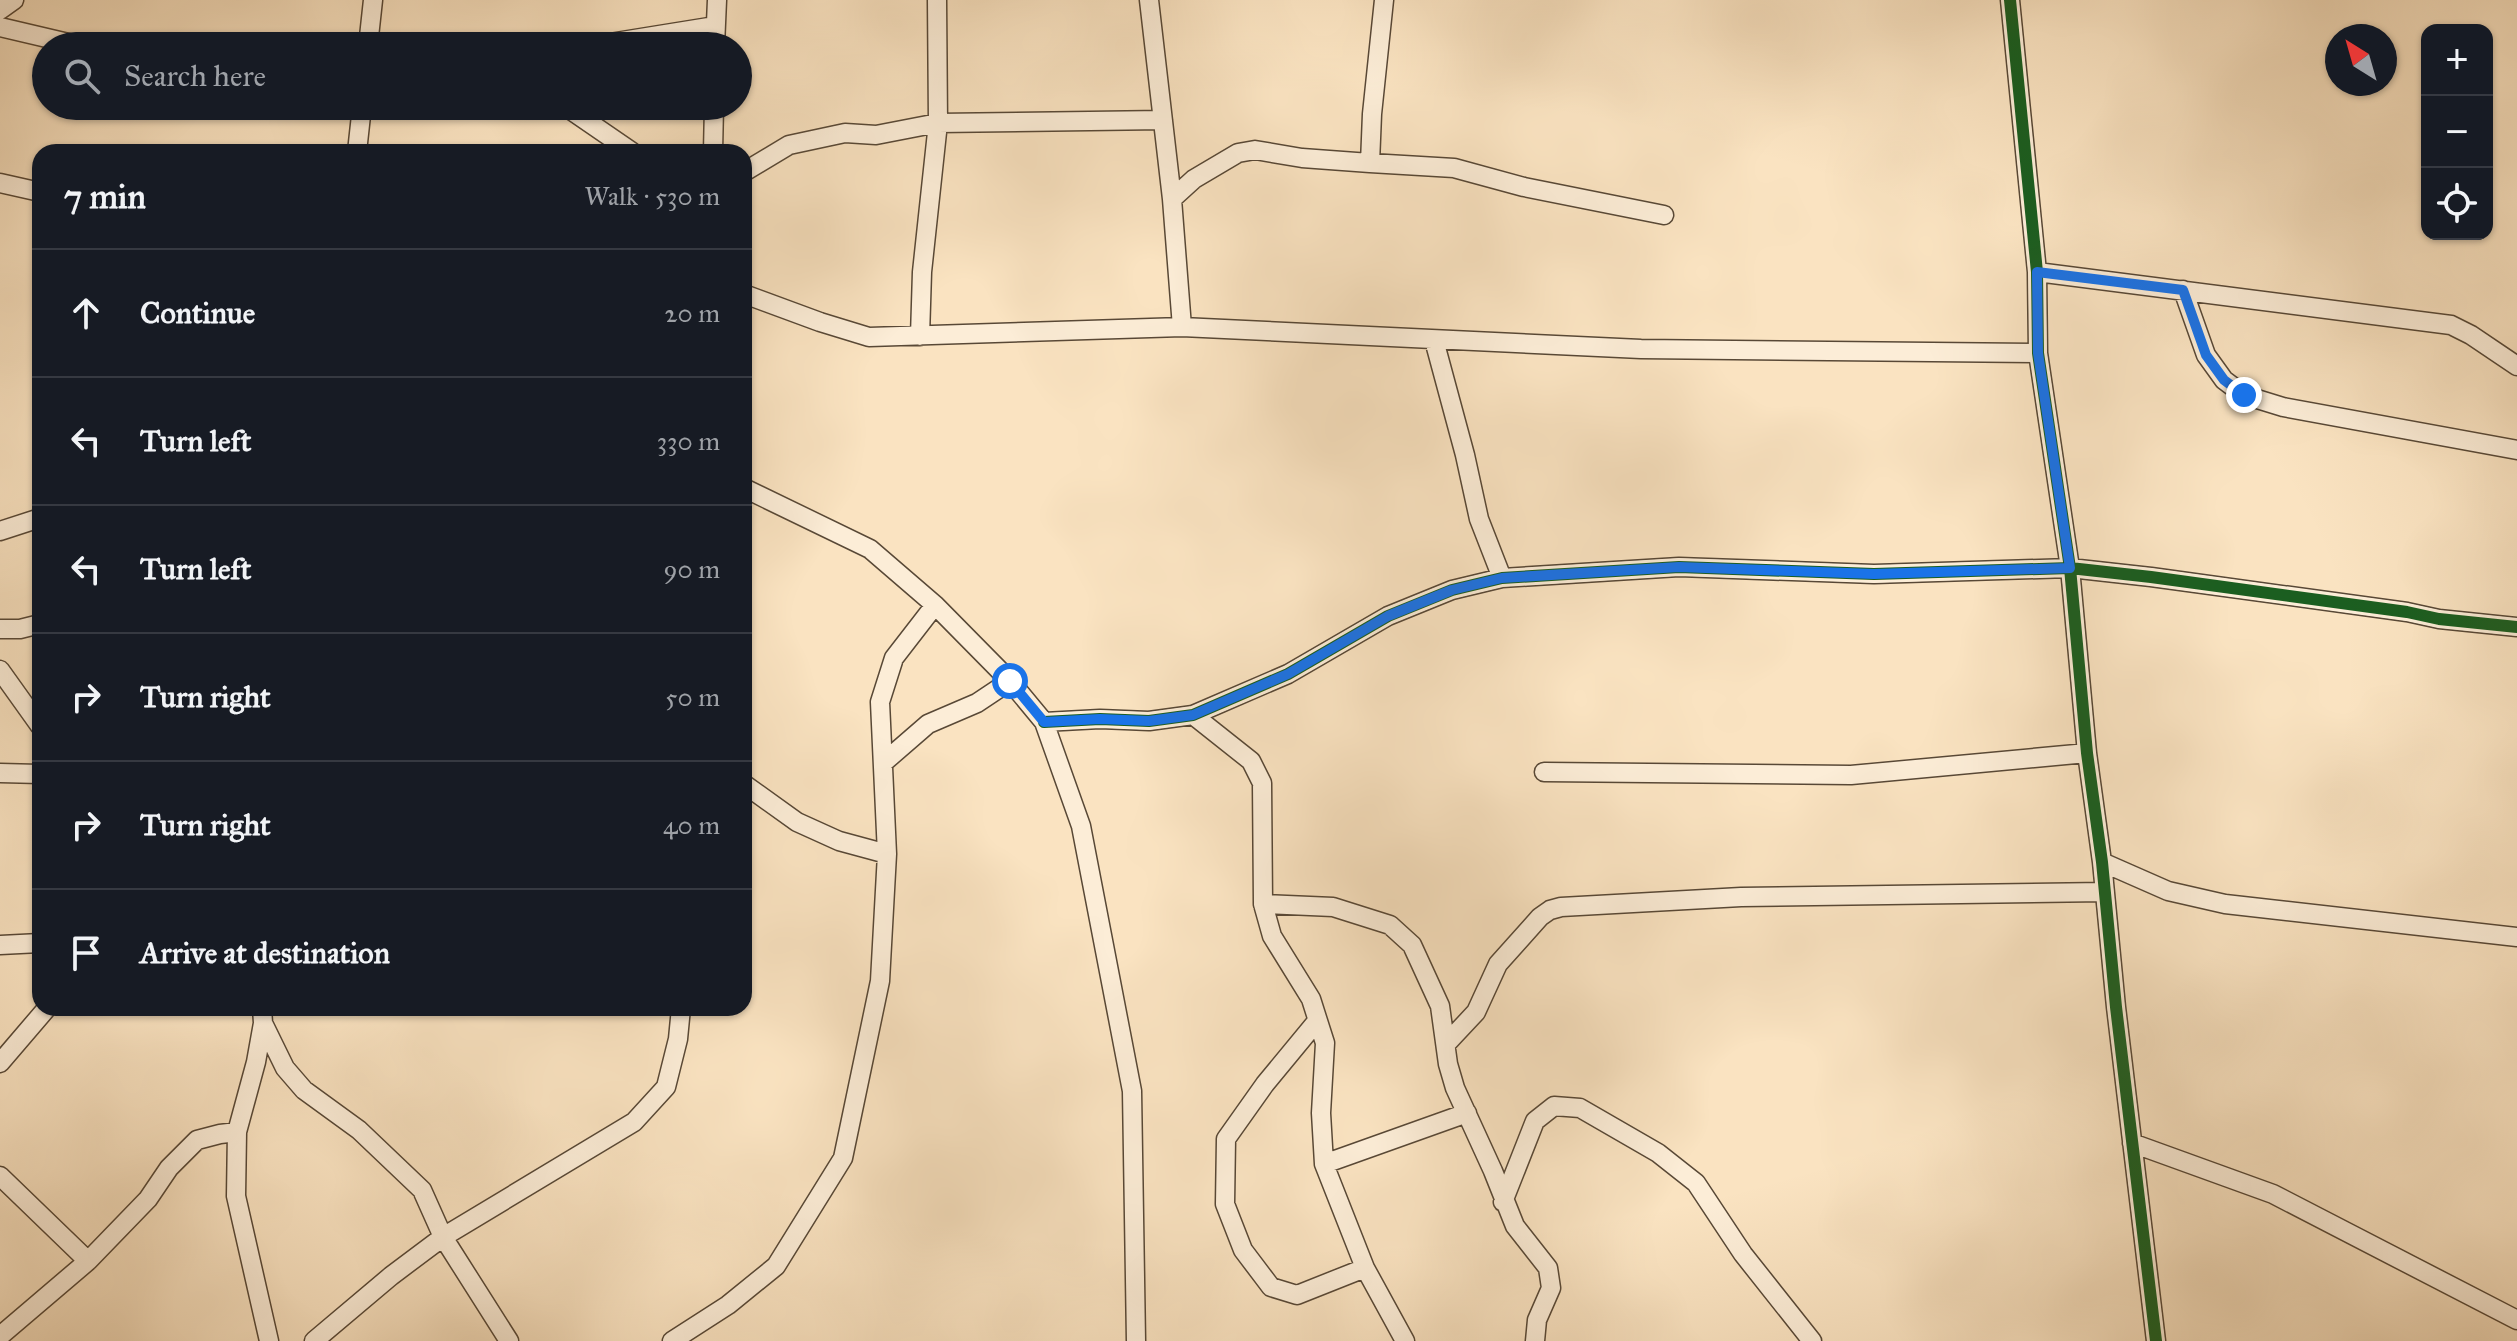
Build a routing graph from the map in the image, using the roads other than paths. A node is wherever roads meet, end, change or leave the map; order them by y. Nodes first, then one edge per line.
1 (14, 0) edge
2 (373, 0) edge
3 (717, 0) edge
4 (937, 0) edge
5 (1149, 0) edge
6 (1384, 0) edge
7 (2010, 0) edge
8 (0, 10) edge
9 (715, 26) junction
10 (0, 27) edge
11 (370, 32) edge
12 (678, 32) edge
13 (715, 32) edge
14 (32, 35) edge
15 (360, 120) edge
16 (585, 120) edge
17 (714, 120) edge
18 (1163, 120) junction
19 (938, 123) junction
20 (358, 144) edge
21 (620, 144) edge
22 (713, 144) edge
23 (1370, 163) junction
24 (752, 167) edge
25 (0, 183) edge
26 (32, 190) edge
27 (1172, 199) junction
28 (1664, 215) dead end
29 (2037, 272) junction
30 (2183, 290) junction
31 (752, 297) edge
32 (1182, 327) junction
33 (920, 336) junction
34 (1434, 340) junction
35 (2038, 353) junction
36 (2517, 366) edge
37 (2517, 450) edge
38 (752, 492) edge
39 (32, 521) edge
40 (0, 531) edge
41 (2070, 568) junction
42 (1502, 578) junction
43 (935, 605) junction
44 (32, 626) edge
45 (2517, 627) edge
46 (0, 629) edge
47 (0, 670) edge
48 (1010, 681) junction
49 (32, 715) edge
50 (1193, 715) junction
51 (1044, 722) junction
52 (2087, 753) junction
53 (883, 763) junction
54 (1544, 772) dead end
55 (0, 773) edge
56 (32, 774) edge
57 (752, 790) edge
58 (887, 854) junction
59 (2102, 862) junction
60 (2104, 892) junction
61 (1263, 904) junction
62 (2517, 937) edge
63 (32, 943) edge
64 (0, 945) edge
65 (40, 1016) edge
66 (262, 1016) edge
67 (262, 1016) edge
68 (680, 1016) edge
69 (1317, 1021) junction
70 (1446, 1044) junction
71 (0, 1063) edge
72 (1467, 1113) junction
73 (237, 1132) junction
74 (2132, 1143) junction
75 (1324, 1164) junction
76 (1518, 1165) junction
77 (1493, 1171) junction
78 (0, 1176) edge
79 (1503, 1202) junction
80 (443, 1237) junction
81 (88, 1261) junction
82 (1365, 1268) junction
83 (2517, 1320) edge
84 (0, 1336) edge
85 (269, 1341) edge
86 (314, 1341) edge
87 (509, 1341) edge
88 (672, 1341) edge
89 (1136, 1341) edge
90 (1405, 1341) edge
91 (1535, 1341) edge
92 (1812, 1341) edge
93 (2156, 1341) edge

1 - 8 street
2 - 11 street
3 - 9 street
4 - 19 street
5 - 18 street
6 - 23 street
7 - 29 street
9 - 12 street
9 - 13 street
10 - 14 street
15 - 20 street
16 - 21 street
17 - 22 street
18 - 19 street
18 - 27 street
19 - 24 street
19 - 33 street
23 - 27 street
23 - 28 street
25 - 26 street
27 - 32 street
29 - 30 street
29 - 35 street
30 - 36 street
30 - 37 street
31 - 33 street
32 - 33 street
32 - 34 street
34 - 35 street
34 - 42 street
35 - 41 street
38 - 43 street
39 - 40 street
41 - 42 street
41 - 45 street
41 - 52 street
42 - 50 street
43 - 48 street
43 - 53 street
44 - 46 street
47 - 49 street
48 - 51 street
48 - 53 street
50 - 51 street
50 - 61 street
51 - 89 street
52 - 54 street
52 - 59 street
53 - 58 street
55 - 56 street
57 - 58 street
58 - 88 street
59 - 60 street
59 - 62 street
60 - 70 street
60 - 74 street
61 - 69 street
61 - 70 street
63 - 64 street
65 - 71 street
66 - 80 street
67 - 73 street
68 - 80 street
69 - 75 street
69 - 82 street
70 - 72 street
72 - 75 street
72 - 77 street
73 - 81 street
73 - 85 street
74 - 83 street
74 - 93 street
75 - 82 street
76 - 77 street
76 - 79 street
76 - 92 street
77 - 79 street
78 - 81 street
79 - 91 street
80 - 86 street
80 - 87 street
81 - 84 street
82 - 90 street

